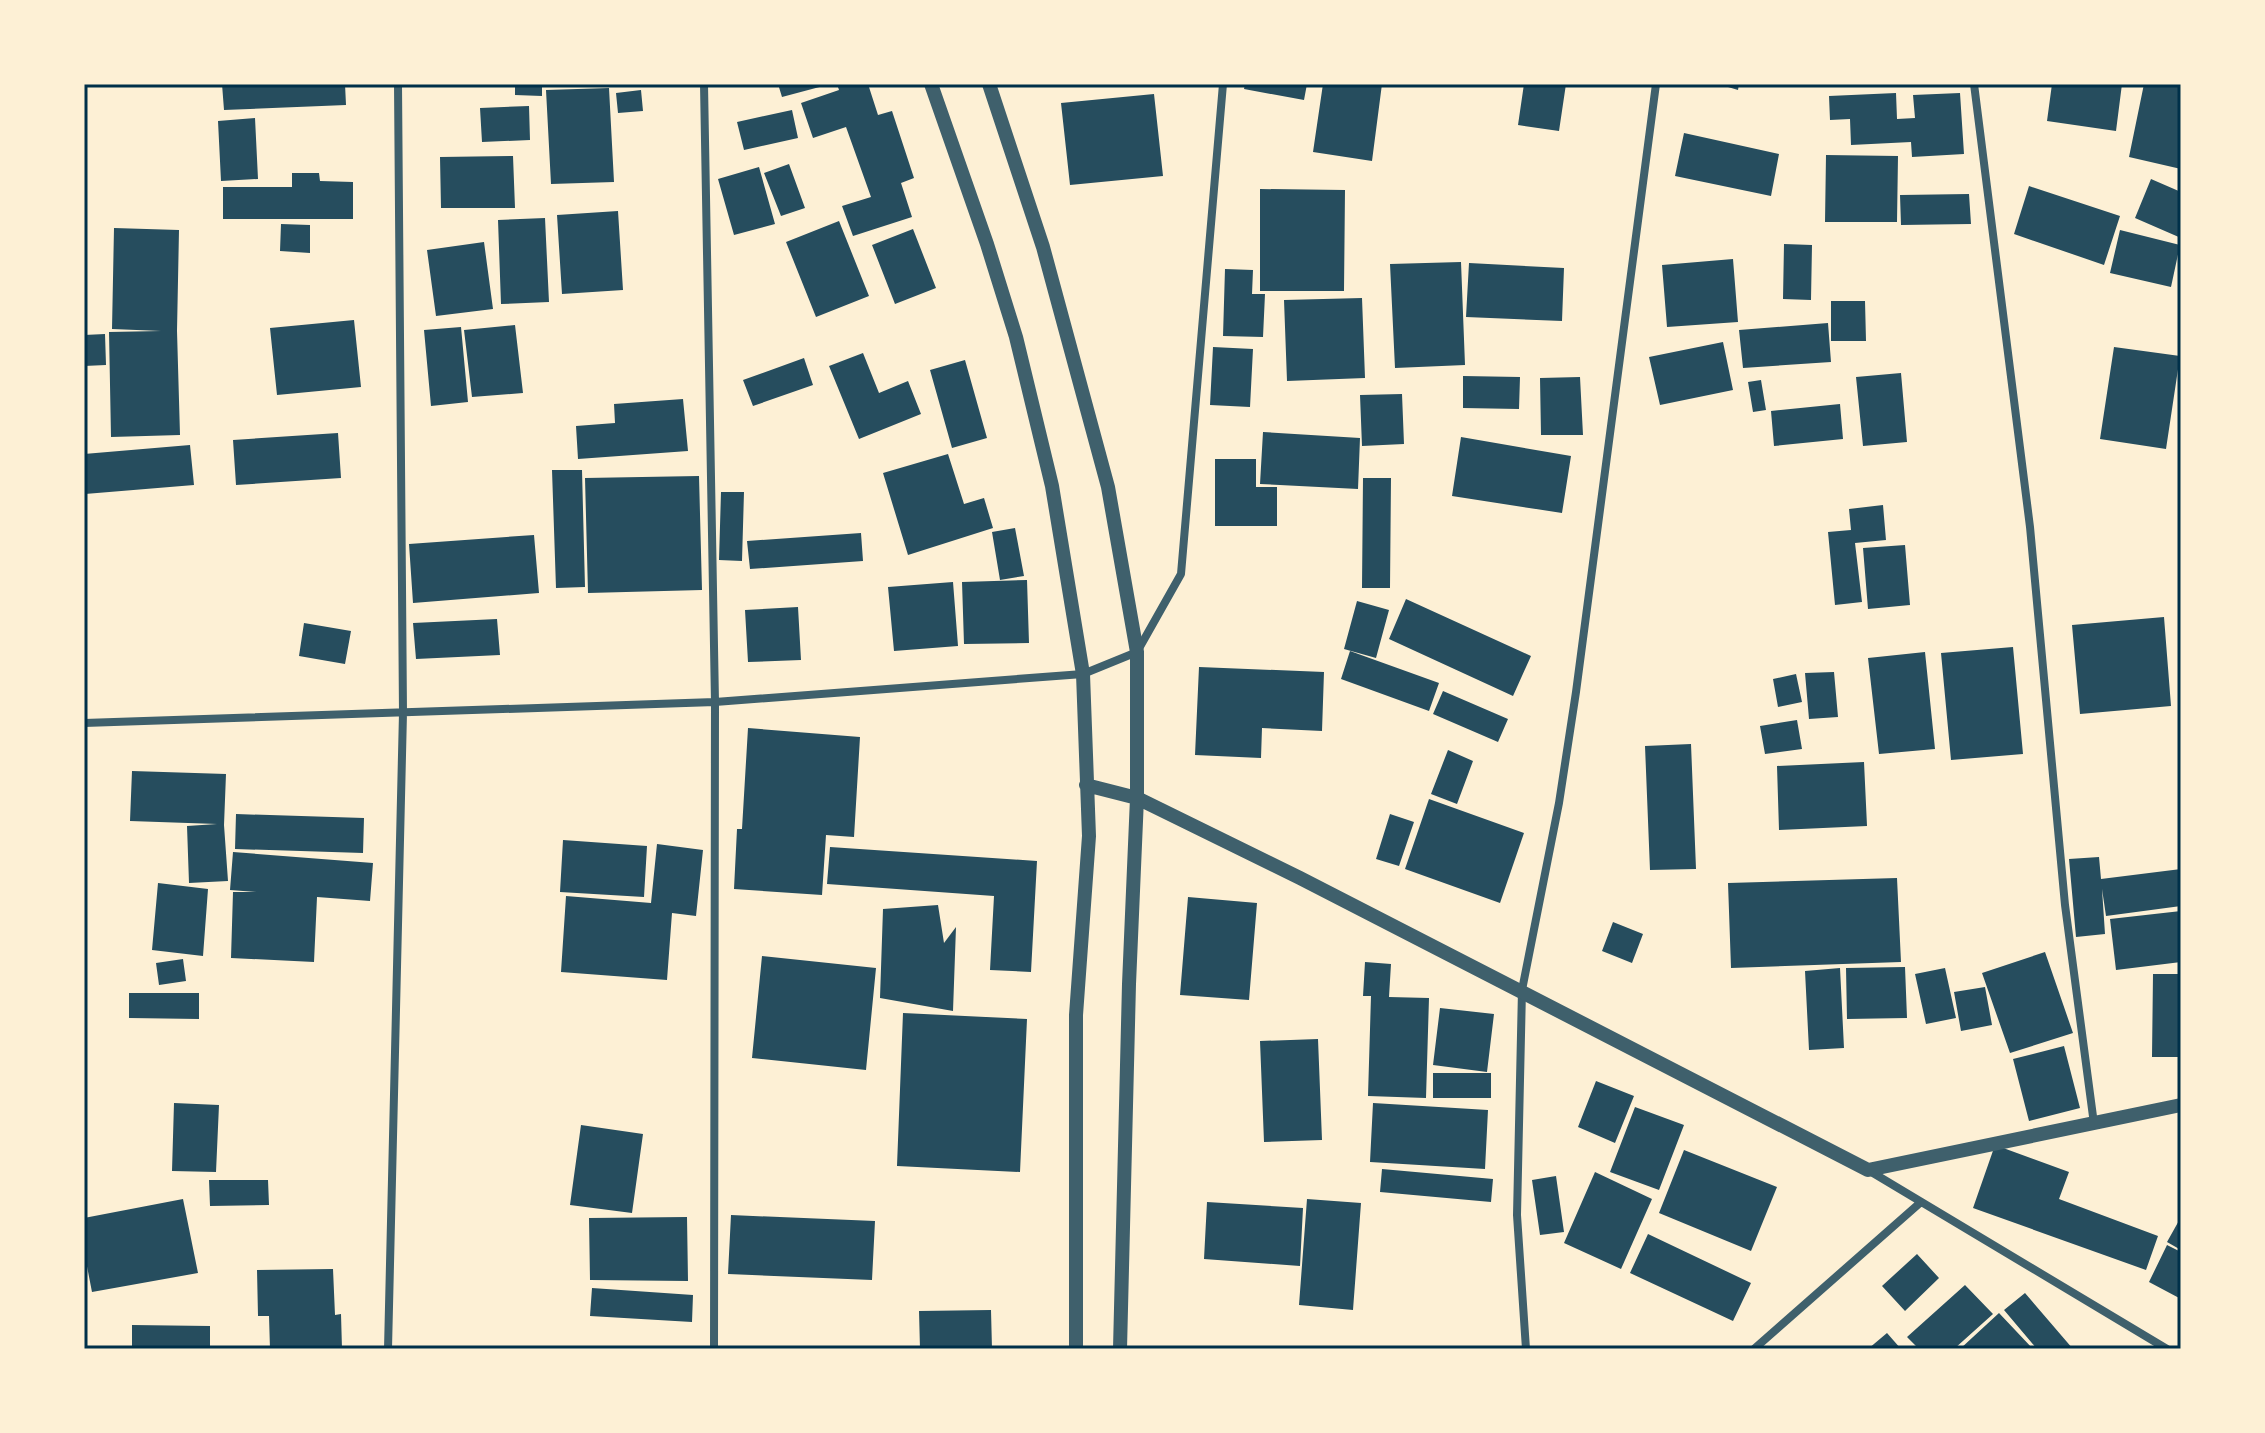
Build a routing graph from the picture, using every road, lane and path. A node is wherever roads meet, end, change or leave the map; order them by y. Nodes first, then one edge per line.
1 (398, 84) edge
2 (704, 84) edge
3 (931, 84) edge
4 (989, 84) edge
5 (1223, 84) edge
6 (1656, 84) edge
7 (1974, 84) edge
8 (1137, 652) junction
9 (1083, 674) junction
10 (715, 702) junction
11 (403, 713) junction
12 (84, 723) edge
13 (1086, 785) junction
14 (1137, 798) junction
15 (1522, 990) junction
16 (2181, 1105) edge
17 (2094, 1125) junction
18 (1868, 1170) junction
19 (1921, 1202) junction
20 (2161, 1348) edge
21 (388, 1349) edge
22 (714, 1349) edge
23 (1076, 1349) edge
24 (1120, 1349) edge
25 (1526, 1349) edge
26 (1754, 1349) edge

1 - 11 street
2 - 10 street
3 - 9 street
4 - 8 street
5 - 8 street
6 - 15 street
7 - 17 street
8 - 9 street
8 - 14 street
9 - 10 street
9 - 13 street
10 - 11 street
10 - 22 street
11 - 12 street
11 - 21 street
13 - 14 street
13 - 23 street
14 - 15 street
14 - 24 street
15 - 18 street
15 - 25 street
16 - 17 street
17 - 18 street
18 - 19 street
19 - 20 street
19 - 26 street

